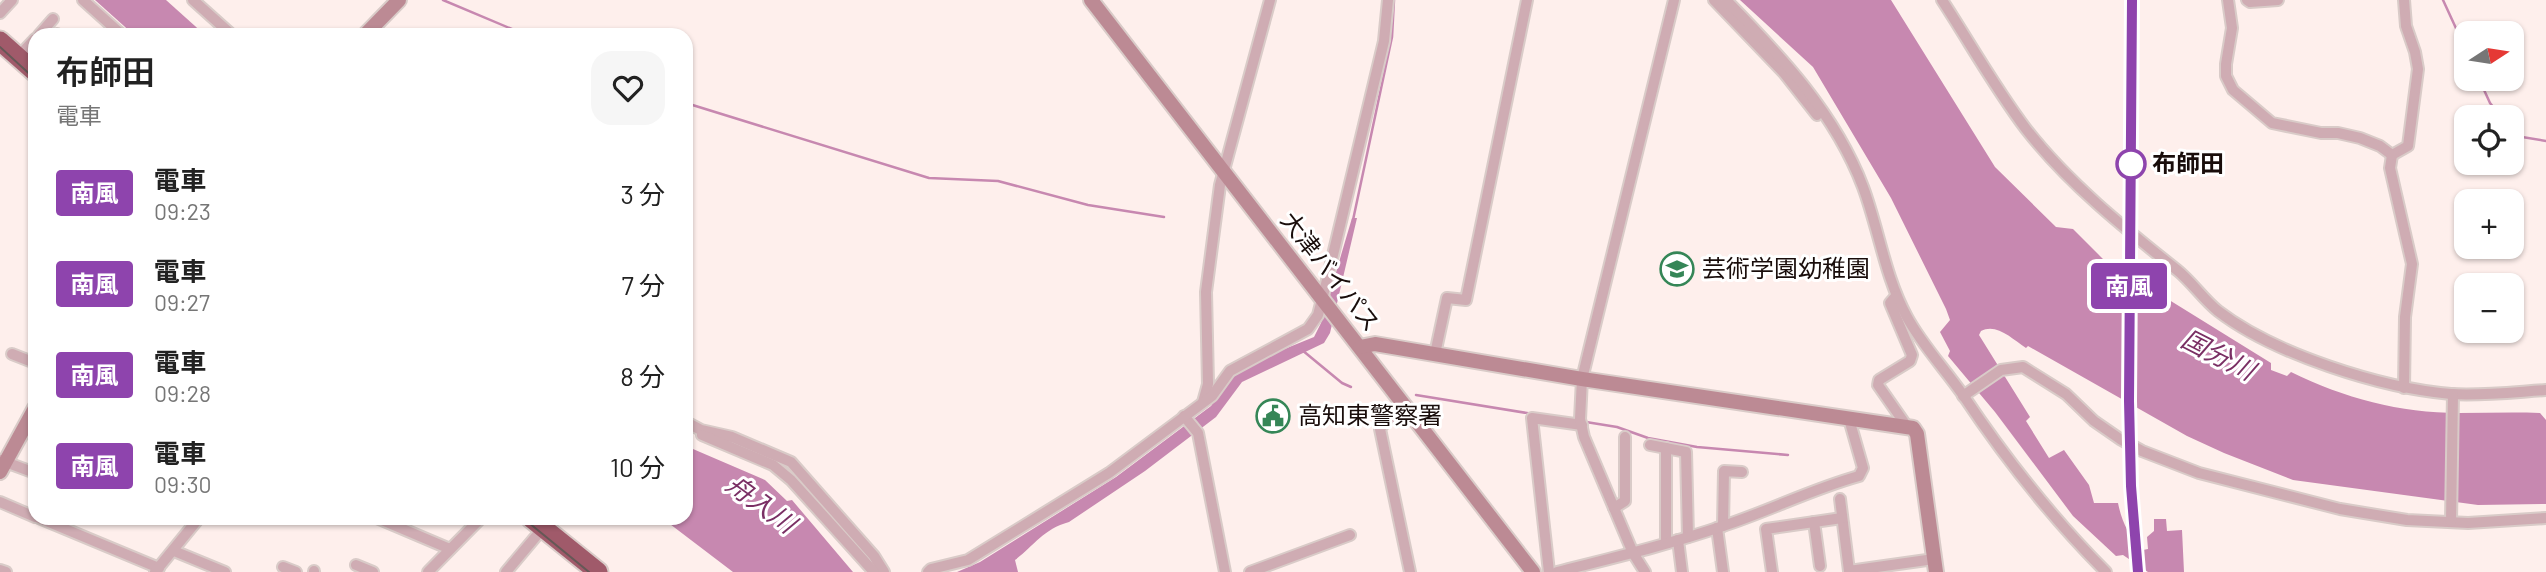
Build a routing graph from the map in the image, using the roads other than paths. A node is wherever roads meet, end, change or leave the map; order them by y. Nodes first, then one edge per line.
1 (12, 0) edge
2 (83, 0) edge
3 (193, 0) edge
4 (399, 0) edge
5 (1091, 0) edge
6 (1270, 0) edge
7 (1388, 0) edge
8 (1527, 0) edge
9 (1674, 0) edge
10 (1714, 0) edge
11 (1726, 0) edge
12 (1942, 0) edge
13 (2228, 0) edge
14 (2247, 0) edge
15 (2278, 0) edge
16 (2404, 0) edge
17 (0, 13) edge
18 (53, 19) dead end
19 (45, 28) edge
20 (114, 28) edge
21 (224, 28) edge
22 (372, 28) edge
23 (0, 41) edge
24 (28, 62) edge
25 (2392, 155) junction
26 (1223, 172) junction
27 (1861, 180) junction
28 (1896, 296) junction
29 (1322, 300) junction
30 (1360, 347) junction
31 (12, 354) dead end
32 (1435, 354) junction
33 (28, 360) edge
34 (1582, 379) junction
35 (2404, 388) junction
36 (2546, 390) edge
37 (1966, 394) junction
38 (2452, 397) junction
39 (1203, 402) junction
40 (1406, 407) junction
41 (1186, 418) junction
42 (1849, 419) junction
43 (28, 420) edge
44 (1581, 425) junction
45 (693, 427) edge
46 (693, 428) edge
47 (1908, 428) junction
48 (1625, 437) dead end
49 (1650, 445) dead end
50 (1666, 448) junction
51 (2, 465) edge
52 (28, 471) edge
53 (1742, 472) dead end
54 (1840, 499) dead end
55 (0, 502) edge
56 (1614, 508) junction
57 (28, 513) edge
58 (1842, 518) junction
59 (2546, 518) edge
60 (1814, 522) junction
61 (2451, 522) junction
62 (55, 525) edge
63 (194, 525) edge
64 (393, 525) edge
65 (474, 525) edge
66 (536, 525) edge
67 (539, 525) edge
68 (1720, 527) junction
69 (1350, 535) dead end
70 (1677, 540) junction
71 (450, 549) junction
72 (174, 551) junction
73 (1633, 553) junction
74 (356, 565) dead end
75 (1820, 566) dead end
76 (1936, 566) edge
77 (283, 567) dead end
78 (0, 570) edge
79 (157, 570) edge
80 (6, 572) edge
81 (225, 572) edge
82 (296, 572) edge
83 (373, 572) edge
84 (428, 572) edge
85 (506, 572) edge
86 (598, 572) edge
87 (874, 572) edge
88 (884, 572) edge
89 (928, 572) edge
90 (1225, 572) edge
91 (1250, 572) edge
92 (1410, 572) edge
93 (1533, 572) edge
94 (1549, 572) edge
95 (1557, 572) edge
96 (1645, 572) edge
97 (1682, 572) edge
98 (1723, 572) edge
99 (1772, 572) edge
100 (2106, 572) edge

1 - 17 street
2 - 20 street
3 - 21 street
4 - 22 street
5 - 26 street, 大津バイパス
6 - 26 street
7 - 29 street
8 - 32 street
9 - 34 street
10 - 27 street
11 - 27 street
12 - 35 street
13 - 25 street
14 - 15 street
16 - 25 street
18 - 19 street
23 - 24 highway
25 - 35 street
26 - 29 street, 大津バイパス
26 - 39 street
27 - 28 street
28 - 37 street
28 - 47 street
29 - 30 street, 大津バイパス
29 - 39 street
30 - 32 street
30 - 40 street, 大津バイパス
31 - 33 street
32 - 34 street
34 - 42 street
34 - 44 street
35 - 38 street
36 - 38 street
37 - 61 street
37 - 100 street
38 - 61 street
39 - 41 street
40 - 92 street
40 - 93 street, 大津バイパス
41 - 89 street
41 - 90 street
42 - 47 street
42 - 68 street
43 - 51 street
44 - 56 street
44 - 94 street
45 - 88 street
46 - 87 street
47 - 76 street
48 - 56 street
49 - 50 street
50 - 70 street
50 - 70 street
51 - 52 street
53 - 68 street
54 - 58 street
55 - 57 street
56 - 73 street
58 - 60 street
58 - 76 street
59 - 61 street
60 - 75 street
60 - 99 street
62 - 79 street
63 - 72 street
64 - 71 street
65 - 71 street
66 - 85 street
67 - 86 highway
68 - 70 street
68 - 98 street
69 - 91 street
70 - 73 street
70 - 97 street
71 - 84 street
72 - 79 street
72 - 81 street
73 - 95 street
73 - 96 street
74 - 83 street
77 - 82 street
78 - 80 street

